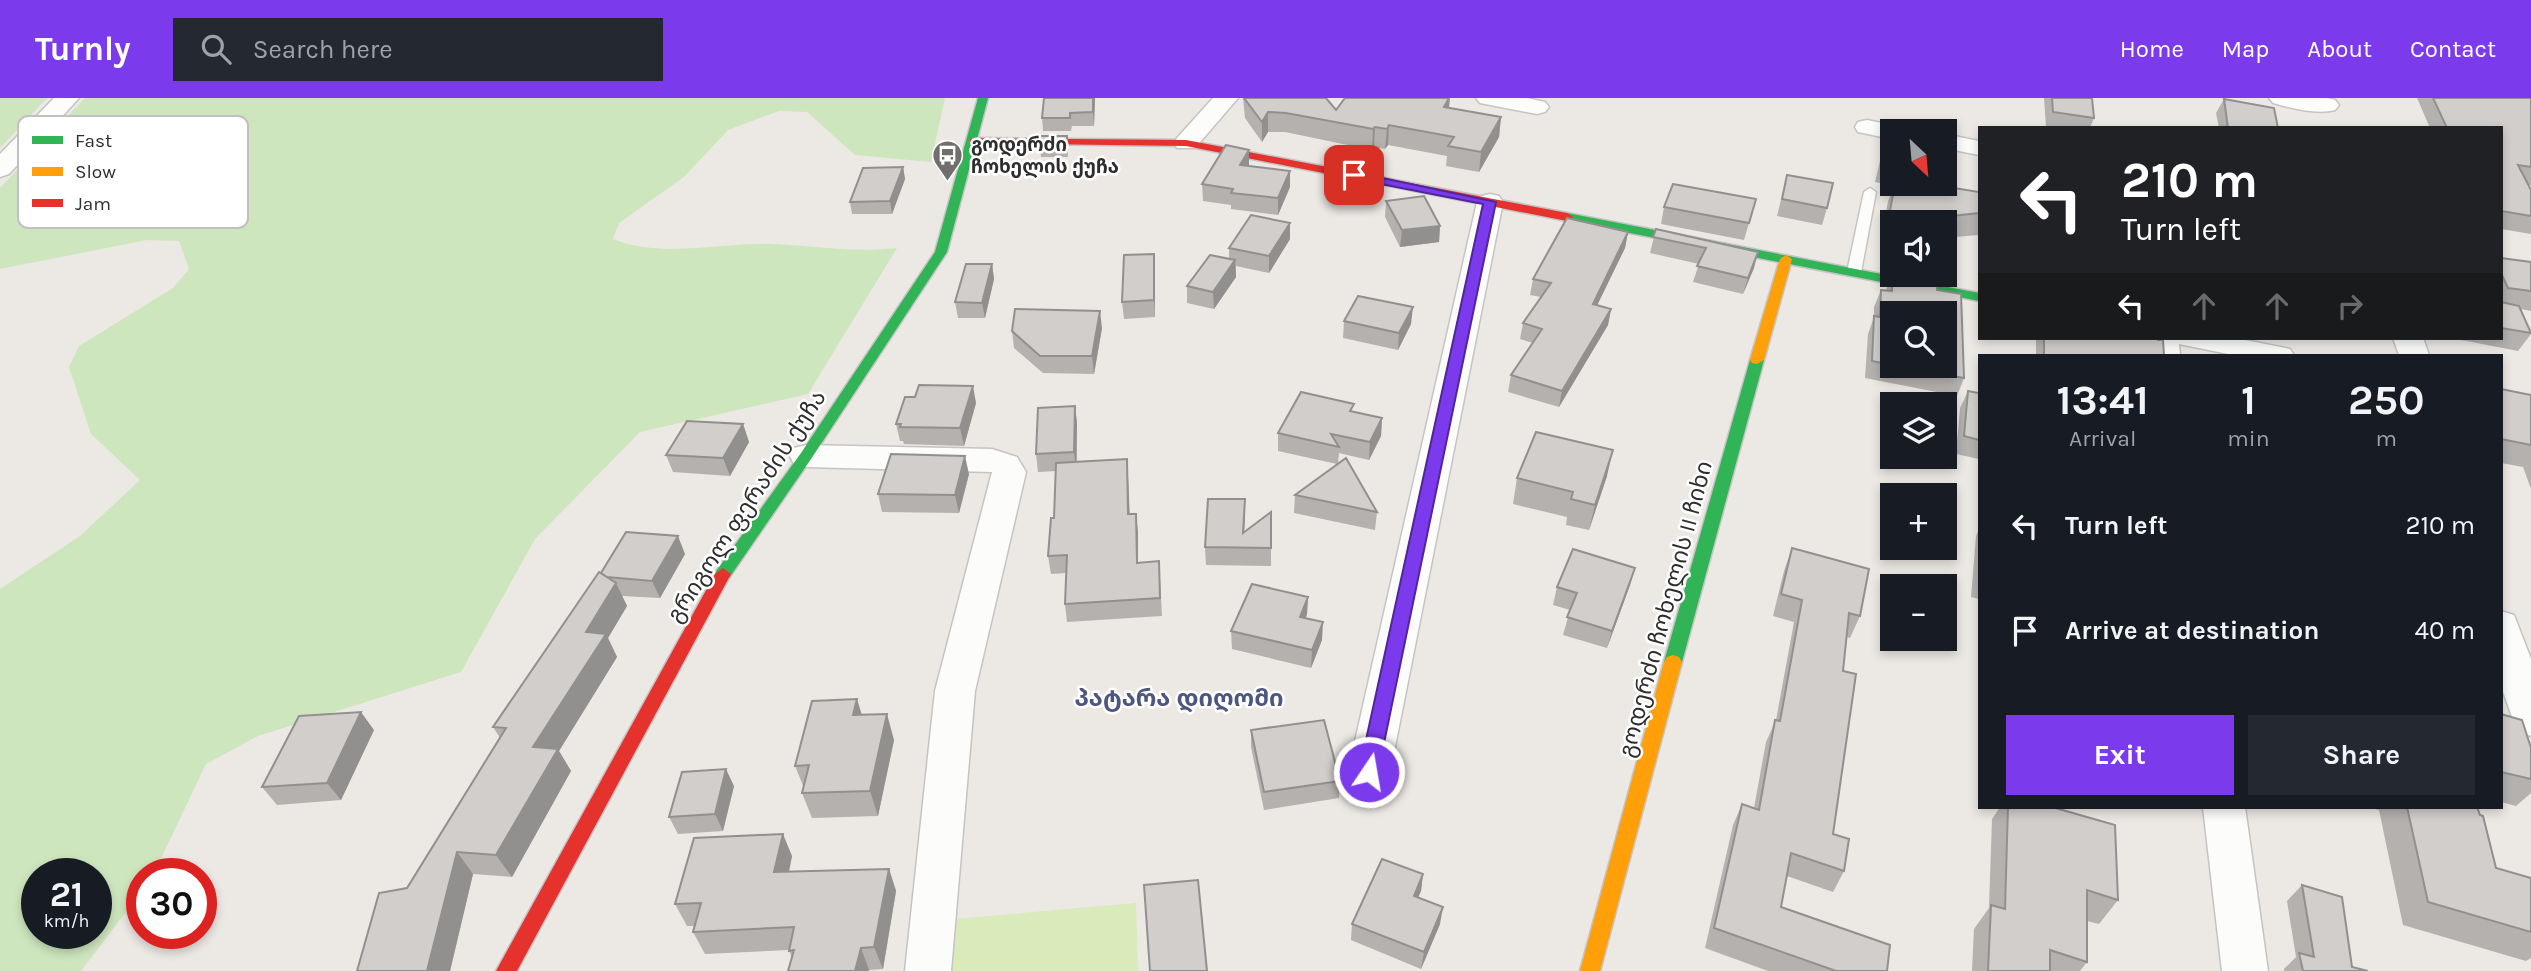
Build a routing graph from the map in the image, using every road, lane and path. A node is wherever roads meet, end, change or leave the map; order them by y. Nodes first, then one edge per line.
1 (67, 98) edge
2 (983, 98) edge
3 (1226, 98) edge
4 (1488, 98) edge
5 (2281, 98) edge
6 (1537, 107) dead end
7 (2329, 110) edge
8 (50, 116) edge
9 (1867, 127) dead end
10 (1880, 130) edge
11 (974, 141) junction
12 (1186, 143) junction
13 (1957, 144) edge
14 (1978, 148) edge
15 (18, 150) edge
16 (0, 169) edge
17 (1870, 192) dead end
18 (1490, 202) junction
19 (1786, 260) junction
20 (1854, 272) junction
21 (1978, 297) edge
22 (2200, 340) edge
23 (2274, 354) edge
24 (806, 456) junction
25 (2503, 631) edge
26 (2531, 720) edge
27 (1369, 772) dead end
28 (2224, 809) edge
29 (506, 971) edge
30 (928, 971) edge
31 (1590, 971) edge
32 (2245, 971) edge

1 - 8 street
2 - 11 street, გრიგოლ ფერაძის ქუჩა
3 - 12 street
4 - 6 street
5 - 7 street
9 - 10 street
11 - 12 street
11 - 24 street, გრიგოლ ფერაძის ქუჩა
12 - 18 street
13 - 14 street
15 - 16 street
17 - 20 lane
18 - 19 street
18 - 27 street
19 - 20 street
19 - 31 street, გოდერძი ჩოხელის II ჩიხი
20 - 21 street
22 - 23 street
24 - 29 street, გრიგოლ ფერაძის ქუჩა
24 - 30 street
25 - 26 street
28 - 32 street

